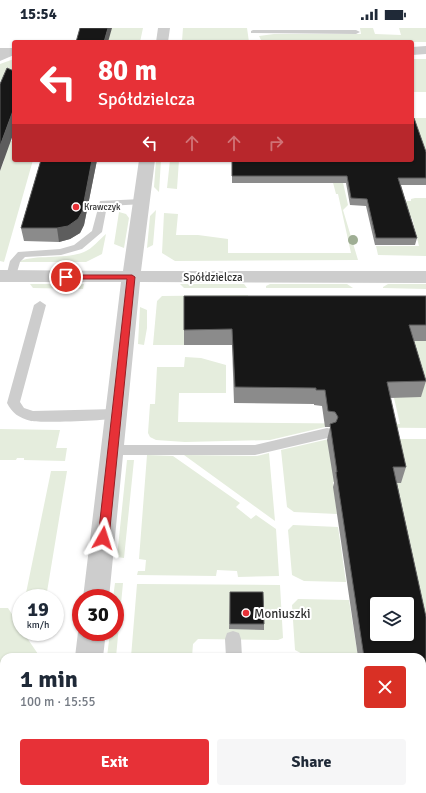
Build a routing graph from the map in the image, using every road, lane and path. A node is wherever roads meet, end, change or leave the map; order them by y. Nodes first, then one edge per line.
1 (164, 28) edge
2 (288, 30) edge
3 (356, 32) dead end
4 (253, 33) edge
5 (162, 40) edge
6 (414, 50) edge
7 (426, 50) edge
8 (0, 52) edge
9 (12, 52) edge
10 (12, 53) edge
11 (0, 59) edge
12 (147, 162) edge
13 (141, 202) junction
14 (5, 276) edge
15 (132, 277) junction
16 (426, 277) edge
17 (40, 305) dead end
18 (117, 414) junction
19 (327, 433) dead end
20 (113, 450) junction
21 (97, 589) edge
22 (233, 639) dead end
23 (91, 641) edge
24 (89, 653) edge
25 (234, 653) edge

1 - 5 street
2 - 3 lane
2 - 4 lane
6 - 7 street
8 - 9 street
10 - 11 lane
12 - 13 street
13 - 14 lane
13 - 15 street
14 - 15 street, Spółdzielcza
15 - 16 street, Spółdzielcza
15 - 18 street
17 - 18 lane
18 - 20 street
19 - 20 lane
20 - 21 street
22 - 25 lane
23 - 24 street

